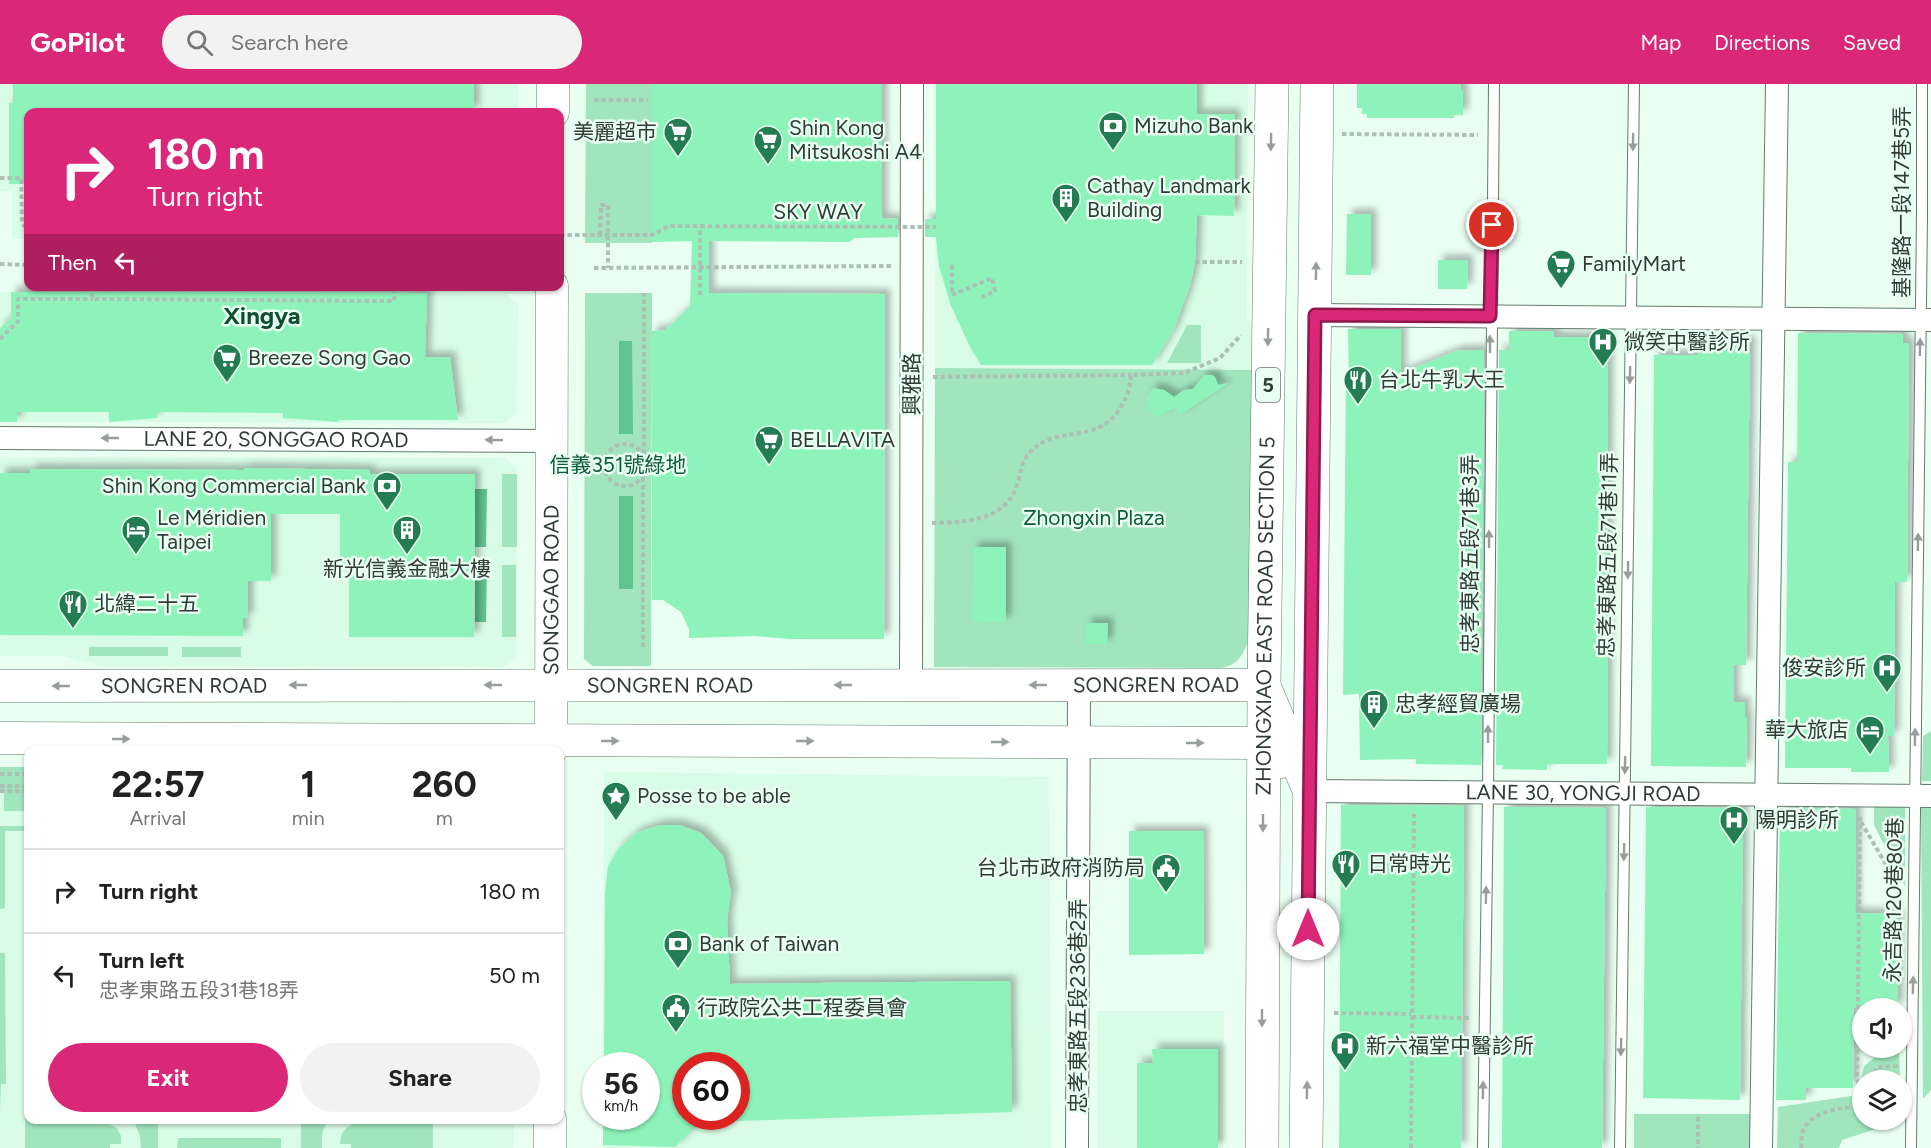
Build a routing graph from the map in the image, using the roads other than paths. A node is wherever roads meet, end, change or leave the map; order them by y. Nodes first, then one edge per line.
1 (553, 84) edge
2 (912, 84) edge
3 (1272, 84) edge
4 (1317, 84) edge
5 (1494, 84) edge
6 (1634, 84) edge
7 (1777, 84) edge
8 (1922, 84) edge
9 (553, 108) edge
10 (1927, 216) edge
11 (552, 291) edge
12 (1315, 315) junction
13 (1490, 316) junction
14 (1631, 317) junction
15 (1775, 318) junction
16 (1926, 320) edge
17 (0, 438) edge
18 (552, 441) junction
19 (551, 684) junction
20 (911, 684) junction
21 (1078, 684) junction
22 (1264, 685) junction
23 (0, 687) edge
24 (0, 738) edge
25 (1078, 742) junction
26 (1264, 743) junction
27 (551, 745) edge
28 (1309, 791) junction
29 (1488, 792) junction
30 (1625, 793) junction
31 (1765, 795) junction
32 (1923, 796) edge
33 (1263, 928) junction
34 (1308, 929) junction
35 (550, 1124) edge
36 (550, 1148) edge
37 (1077, 1148) edge
38 (1262, 1148) edge
39 (1306, 1148) edge
40 (1483, 1148) edge
41 (1620, 1148) edge
42 (1761, 1148) edge
43 (1911, 1148) edge

1 - 9 street
2 - 20 street, 興雅路
3 -> 22 main road, ZHONGXIAO EAST ROAD SECTION 5 / 5
12 -> 4 main road
5 - 13 lane, 忠孝東路五段71巷3弄
6 -> 14 lane, 忠孝東路五段71巷11弄
7 - 15 street
8 - 10 lane, 基隆路一段147巷5弄
10 - 16 lane, 基隆路一段147巷5弄
11 - 18 street, SONGGAO ROAD
12 - 13 street
12 - 28 main road
13 - 14 street
29 -> 13 lane, 忠孝東路五段71巷3弄
14 - 15 street
14 -> 30 lane, 忠孝東路五段71巷11弄
15 - 16 street
15 - 31 street
32 -> 16 lane, 基隆路一段147巷5弄
18 -> 17 street, LANE 20, SONGGAO ROAD
18 - 19 street, SONGGAO ROAD
20 -> 19 street, SONGREN ROAD
19 -> 23 street, SONGREN ROAD
19 - 27 street, SONGGAO ROAD
21 -> 20 street, SONGREN ROAD
21 - 22 street, SONGREN ROAD
21 - 25 street, 忠孝東路五段236巷2弄
22 - 26 main road, ZHONGXIAO EAST ROAD SECTION 5 / 5
22 - 28 street, SONGREN ROAD
24 -> 27 street
25 -> 26 street
27 -> 25 street
25 - 37 street, 忠孝東路五段236巷2弄
26 - 28 street
26 -> 33 main road, ZHONGXIAO EAST ROAD SECTION 5 / 5
28 - 29 street, LANE 30, YONGJI ROAD
28 - 34 main road
29 - 30 street, LANE 30, YONGJI ROAD
40 -> 29 lane, 忠孝東路五段71巷3弄
30 - 31 street, LANE 30, YONGJI ROAD
30 -> 41 lane, 忠孝東路五段71巷11弄
31 - 32 street, LANE 30, YONGJI ROAD
31 - 42 street
43 -> 32 lane, 永吉路120巷80巷
33 - 34 lane
33 -> 38 main road, ZHONGXIAO EAST ROAD SECTION 5 / 5
39 -> 34 main road
35 - 36 street

